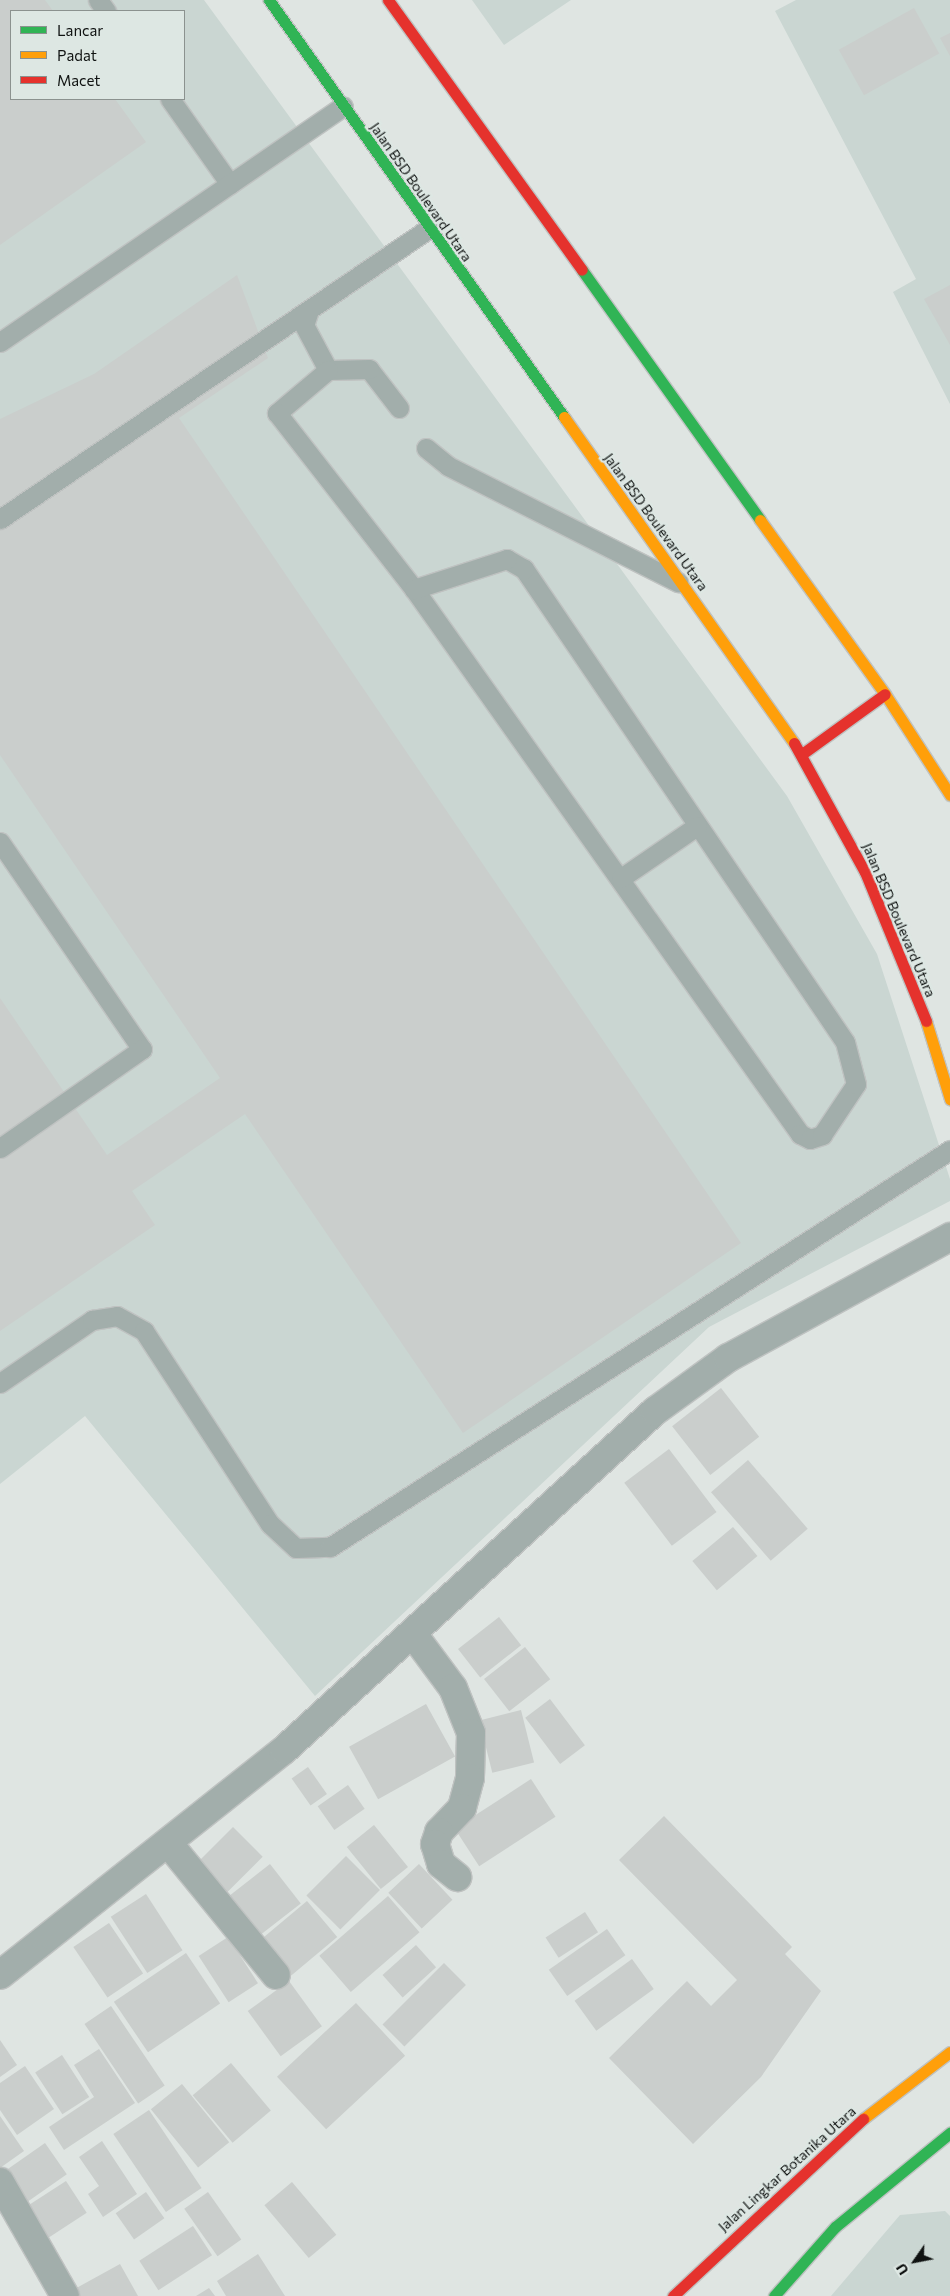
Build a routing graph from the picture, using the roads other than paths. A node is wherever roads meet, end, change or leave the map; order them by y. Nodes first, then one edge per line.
1 (269, 0) edge
2 (388, 0) edge
3 (171, 100) edge
4 (343, 106) junction
5 (230, 184) junction
6 (428, 229) junction
7 (309, 310) junction
8 (0, 342) edge
9 (328, 370) junction
10 (399, 408) dead end
11 (426, 448) dead end
12 (0, 519) edge
13 (681, 583) junction
14 (414, 588) junction
15 (885, 694) junction
16 (802, 754) junction
17 (950, 795) edge
18 (697, 826) junction
19 (0, 842) edge
20 (620, 878) junction
21 (950, 1100) edge
22 (0, 1148) edge
23 (950, 1150) edge
24 (950, 1237) edge
25 (0, 1383) edge
26 (412, 1634) junction
27 (168, 1844) junction
28 (457, 1878) dead end
29 (0, 1975) edge
30 (276, 1975) dead end
31 (950, 2052) edge
32 (950, 2133) edge
33 (0, 2182) edge
34 (65, 2296) edge
35 (672, 2296) edge
36 (774, 2296) edge

1 - 4 main road, Jalan BSD Boulevard Utara
2 - 15 main road
3 - 5 lane
4 - 5 lane
4 - 6 main road, Jalan BSD Boulevard Utara
5 - 8 lane
6 - 7 lane
6 - 13 main road, Jalan BSD Boulevard Utara
7 - 9 lane
7 - 12 lane
9 - 10 lane
9 - 14 lane
11 - 13 lane
13 - 16 main road, Jalan BSD Boulevard Utara
14 - 18 lane
14 - 20 lane
15 - 16 main road
15 - 17 main road
16 - 21 main road, Jalan BSD Boulevard Utara
18 - 20 lane
18 - 20 lane
19 - 22 lane
23 - 25 lane
24 - 26 street
26 - 27 street
26 - 28 street
27 - 29 street
27 - 30 street
31 - 35 main road, Jalan Lingkar Botanika Utara
32 - 36 main road
33 - 34 street

